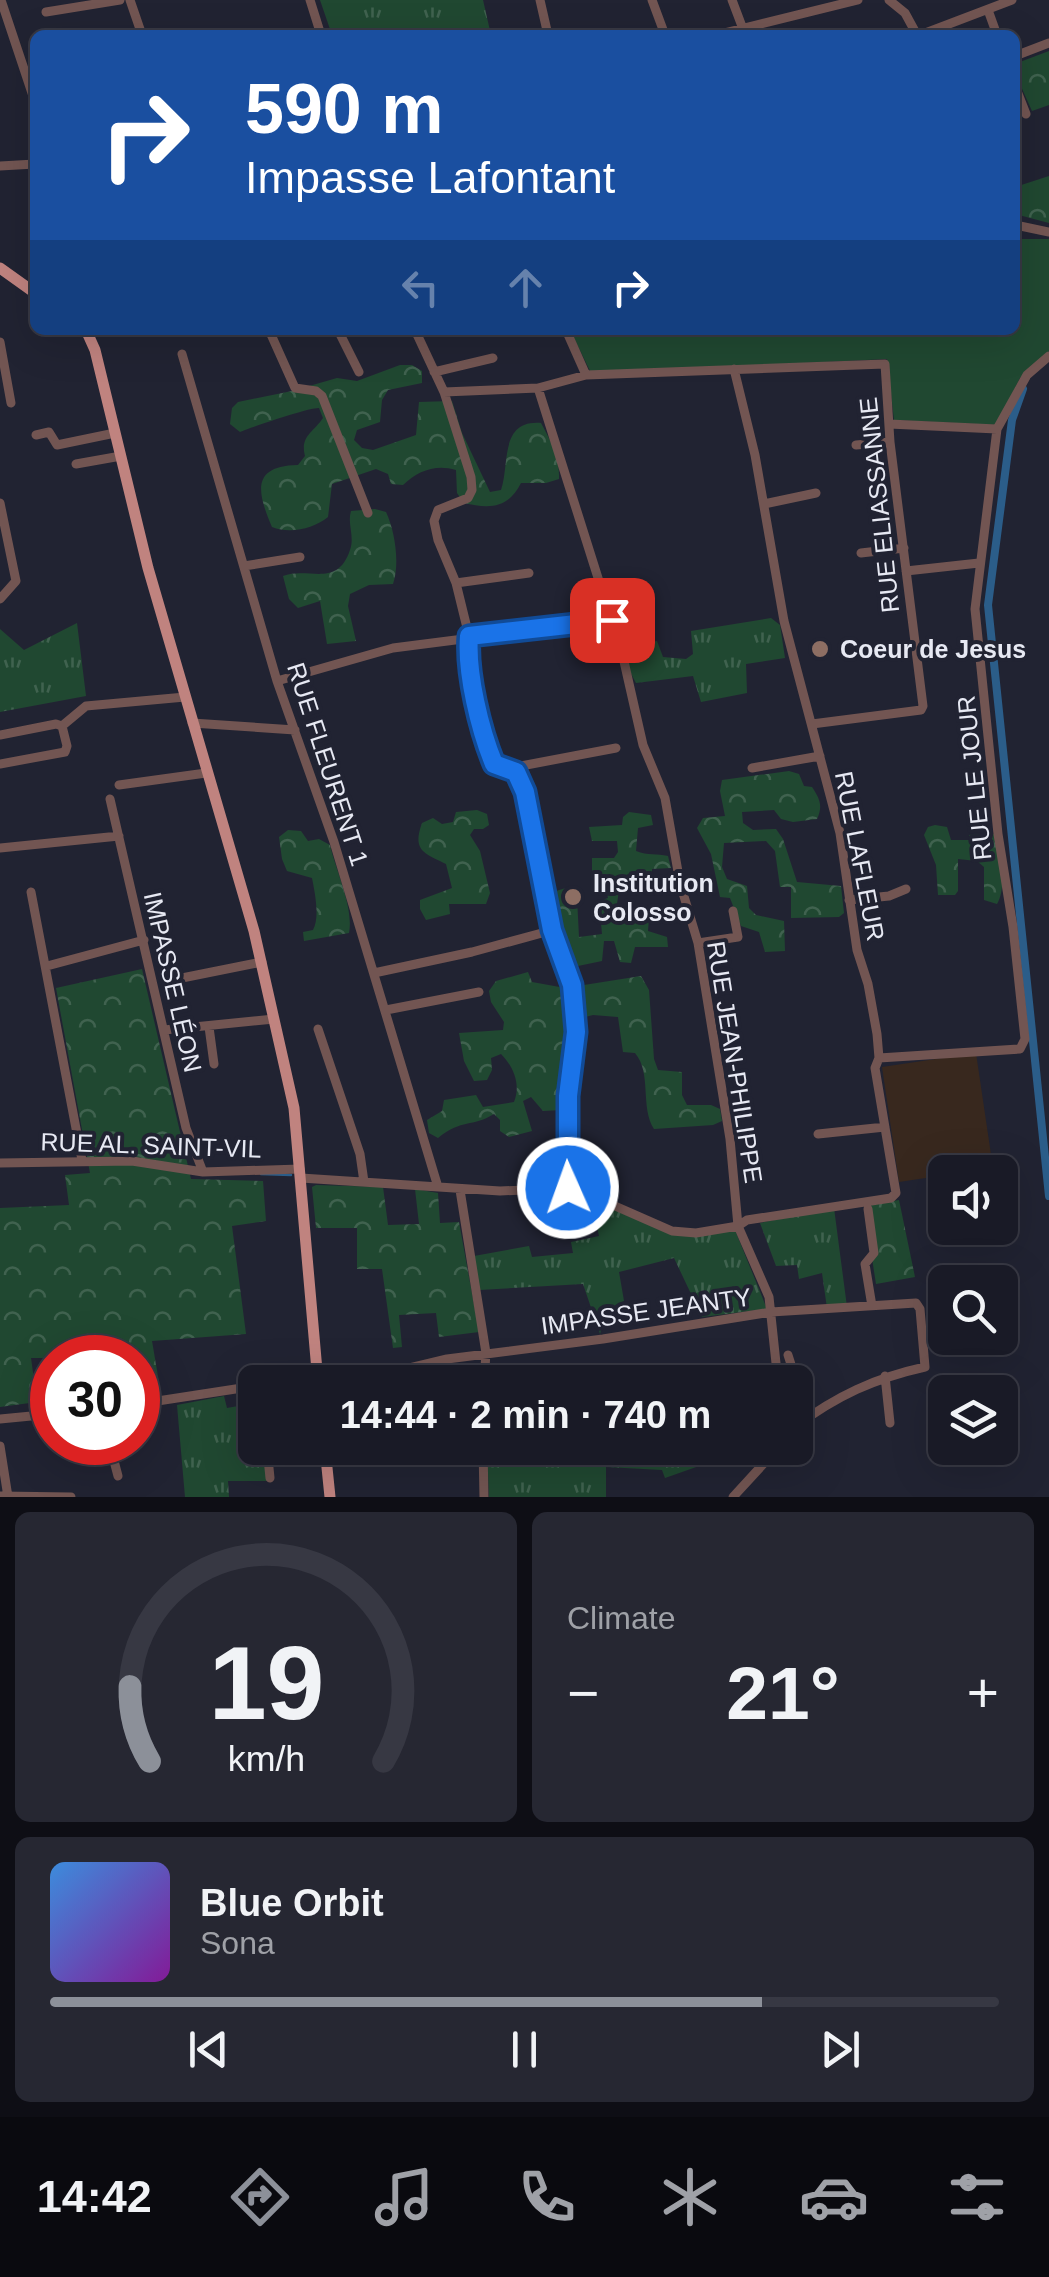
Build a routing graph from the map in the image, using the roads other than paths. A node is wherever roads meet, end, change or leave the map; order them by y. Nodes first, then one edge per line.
1 (1, 0) edge
2 (120, 0) edge
3 (130, 0) edge
4 (310, 0) edge
5 (540, 0) edge
6 (652, 0) edge
7 (732, 0) edge
8 (858, 0) edge
9 (889, 0) edge
10 (1012, 0) edge
11 (988, 10) junction
12 (46, 12) dead end
13 (140, 30) edge
14 (320, 30) edge
15 (547, 30) edge
16 (663, 30) edge
17 (743, 30) joint
18 (916, 30) edge
19 (933, 30) edge
20 (995, 30) edge
21 (14, 37) junction
22 (0, 40) edge
23 (1049, 42) edge
24 (1020, 54) edge
25 (30, 87) edge
26 (1020, 99) edge
27 (1026, 114) dead end
28 (30, 164) edge
29 (0, 166) edge
30 (1020, 226) edge
31 (1049, 232) edge
32 (0, 268) edge
33 (30, 289) edge
34 (88, 335) edge
35 (271, 335) edge
36 (340, 335) edge
37 (418, 335) edge
38 (568, 335) edge
39 (0, 342) edge
40 (182, 354) dead end
41 (1049, 356) edge
42 (494, 358) dead end
43 (734, 369) junction
44 (359, 372) dead end
45 (434, 372) junction
46 (586, 374) junction
47 (4, 386) edge
48 (538, 388) junction
49 (444, 392) junction
50 (11, 403) dead end
51 (889, 424) junction
52 (997, 429) junction
53 (115, 433) junction
54 (36, 435) dead end
55 (890, 442) junction
56 (856, 445) dead end
57 (121, 456) junction
58 (76, 464) dead end
59 (816, 493) dead end
60 (0, 503) edge
61 (764, 504) junction
62 (368, 513) dead end
63 (904, 548) junction
64 (860, 553) dead end
65 (300, 557) dead end
66 (979, 563) junction
67 (244, 566) junction
68 (906, 571) junction
69 (528, 573) dead end
70 (456, 583) junction
71 (0, 599) edge
72 (612, 620) junction
73 (469, 636) junction
74 (276, 682) junction
75 (184, 696) junction
76 (192, 723) junction
77 (812, 724) junction
78 (62, 726) junction
79 (295, 730) junction
80 (0, 735) edge
81 (616, 748) dead end
82 (820, 756) junction
83 (0, 764) edge
84 (752, 768) dead end
85 (516, 772) junction
86 (206, 773) junction
87 (119, 785) dead end
88 (110, 799) dead end
89 (119, 836) junction
90 (0, 848) edge
91 (906, 889) dead end
92 (31, 892) dead end
93 (849, 900) junction
94 (733, 911) dead end
95 (552, 930) junction
96 (144, 940) junction
97 (698, 944) junction
98 (262, 962) junction
99 (47, 966) junction
100 (374, 973) junction
101 (177, 979) dead end
102 (478, 992) dead end
103 (386, 1010) junction
104 (274, 1019) junction
105 (210, 1027) junction
106 (318, 1028) dead end
107 (164, 1030) junction
108 (878, 1058) junction
109 (214, 1064) dead end
110 (886, 1127) junction
111 (818, 1134) dead end
112 (82, 1160) junction
113 (0, 1162) edge
114 (203, 1172) junction
115 (300, 1173) junction
116 (364, 1182) junction
117 (438, 1187) junction
118 (568, 1188) junction
119 (460, 1190) junction
120 (868, 1209) dead end
121 (738, 1226) junction
122 (872, 1306) junction
123 (771, 1312) junction
124 (486, 1353) junction
125 (788, 1354) dead end
126 (317, 1365) edge
127 (423, 1365) edge
128 (485, 1365) edge
129 (776, 1365) edge
130 (792, 1365) edge
131 (885, 1376) junction
132 (238, 1389) edge
133 (160, 1401) edge
134 (813, 1413) edge
135 (30, 1416) edge
136 (0, 1419) edge
137 (890, 1423) dead end
138 (0, 1446) edge
139 (115, 1465) edge
140 (269, 1465) edge
141 (327, 1465) edge
142 (483, 1465) edge
143 (763, 1465) edge
144 (118, 1476) dead end
145 (270, 1478) dead end
146 (6, 1496) edge
147 (736, 1496) edge
148 (56, 1497) edge
149 (70, 1497) edge
150 (330, 1497) edge
151 (484, 1497) edge

1 - 21 street
2 - 12 street
3 - 13 street
4 - 14 street
5 - 15 street
6 - 16 street
7 - 17 street
8 - 17 street
9 - 18 street
10 - 11 street
11 - 19 street
11 - 20 street
21 - 22 street
21 - 25 street
23 - 24 street
26 - 27 street
28 - 29 street
30 - 31 street
32 - 33 main road
34 - 53 main road
35 - 62 street
36 - 44 street
37 - 45 street
38 - 46 street
39 - 47 street
40 - 67 street, RUE FLEURENT 1
41 - 52 street
42 - 45 street
43 - 46 street
43 - 51 street, RUE ELIASSANNE
43 - 61 street, RUE LAFLEUR
45 - 49 street
46 - 48 street
47 - 50 street
48 - 49 street
48 - 72 street, RUE JEAN-PHILIPPE
49 - 70 street
51 - 52 street
51 - 55 street, RUE ELIASSANNE
52 - 66 street, RUE LE JOUR
53 - 54 street
53 - 57 main road
55 - 56 street
55 - 63 street, RUE ELIASSANNE
57 - 58 street
57 - 75 main road
59 - 61 street
60 - 71 street
61 - 77 street, RUE LAFLEUR
63 - 64 street
63 - 68 street, RUE ELIASSANNE
65 - 67 street
66 - 68 street
66 - 108 street, RUE LE JOUR
67 - 74 street, RUE FLEURENT 1
68 - 77 street, RUE ELIASSANNE
69 - 70 street
70 - 73 street
72 - 73 street
72 - 97 street, RUE JEAN-PHILIPPE
73 - 74 street
73 - 85 street
74 - 79 street, RUE FLEURENT 1
75 - 76 main road
75 - 78 street
76 - 79 street
76 - 86 main road
77 - 82 street, RUE LAFLEUR
78 - 80 street
78 - 83 street
79 - 100 street, RUE FLEURENT 1
81 - 85 street
82 - 84 street
82 - 93 street, RUE LAFLEUR
85 - 95 street
86 - 87 street
86 - 98 main road
88 - 89 street, IMPASSE LÉON
89 - 90 street
89 - 96 street, IMPASSE LÉON
91 - 93 street
92 - 99 street
93 - 108 street, RUE LAFLEUR
94 - 97 street
95 - 100 street
95 - 118 street
96 - 99 street
96 - 107 street, IMPASSE LÉON
97 - 121 street, RUE JEAN-PHILIPPE
98 - 101 street
98 - 104 main road
99 - 112 street
100 - 103 street, RUE FLEURENT 1
102 - 103 street
103 - 117 street, RUE FLEURENT 1
104 - 105 street
104 - 115 main road
105 - 107 street
105 - 109 street
106 - 116 street
107 - 114 street, IMPASSE LÉON
108 - 110 street, RUE LAFLEUR
110 - 111 street
110 - 121 street, RUE LAFLEUR
112 - 113 street, RUE AL. SAINT-VIL
112 - 114 street, RUE AL. SAINT-VIL
114 - 115 street, RUE AL. SAINT-VIL
115 - 116 street, RUE AL. SAINT-VIL
115 - 126 main road
116 - 117 street, RUE AL. SAINT-VIL
117 - 119 street, RUE AL. SAINT-VIL
118 - 119 street, RUE AL. SAINT-VIL
118 - 121 street
119 - 124 street
120 - 122 street
121 - 123 street, RUE JEAN-PHILIPPE
122 - 123 street, IMPASSE JEANTY
122 - 131 street, IMPASSE JEANTY
123 - 124 street, IMPASSE JEANTY
123 - 129 street, RUE JEAN-PHILIPPE
124 - 127 street, IMPASSE JEANTY
124 - 128 street
125 - 130 street
131 - 134 street
131 - 137 street
132 - 133 street
135 - 136 street
138 - 146 street
139 - 144 street
140 - 145 street
141 - 150 main road
142 - 151 street
143 - 147 street
146 - 148 street
148 - 149 street

